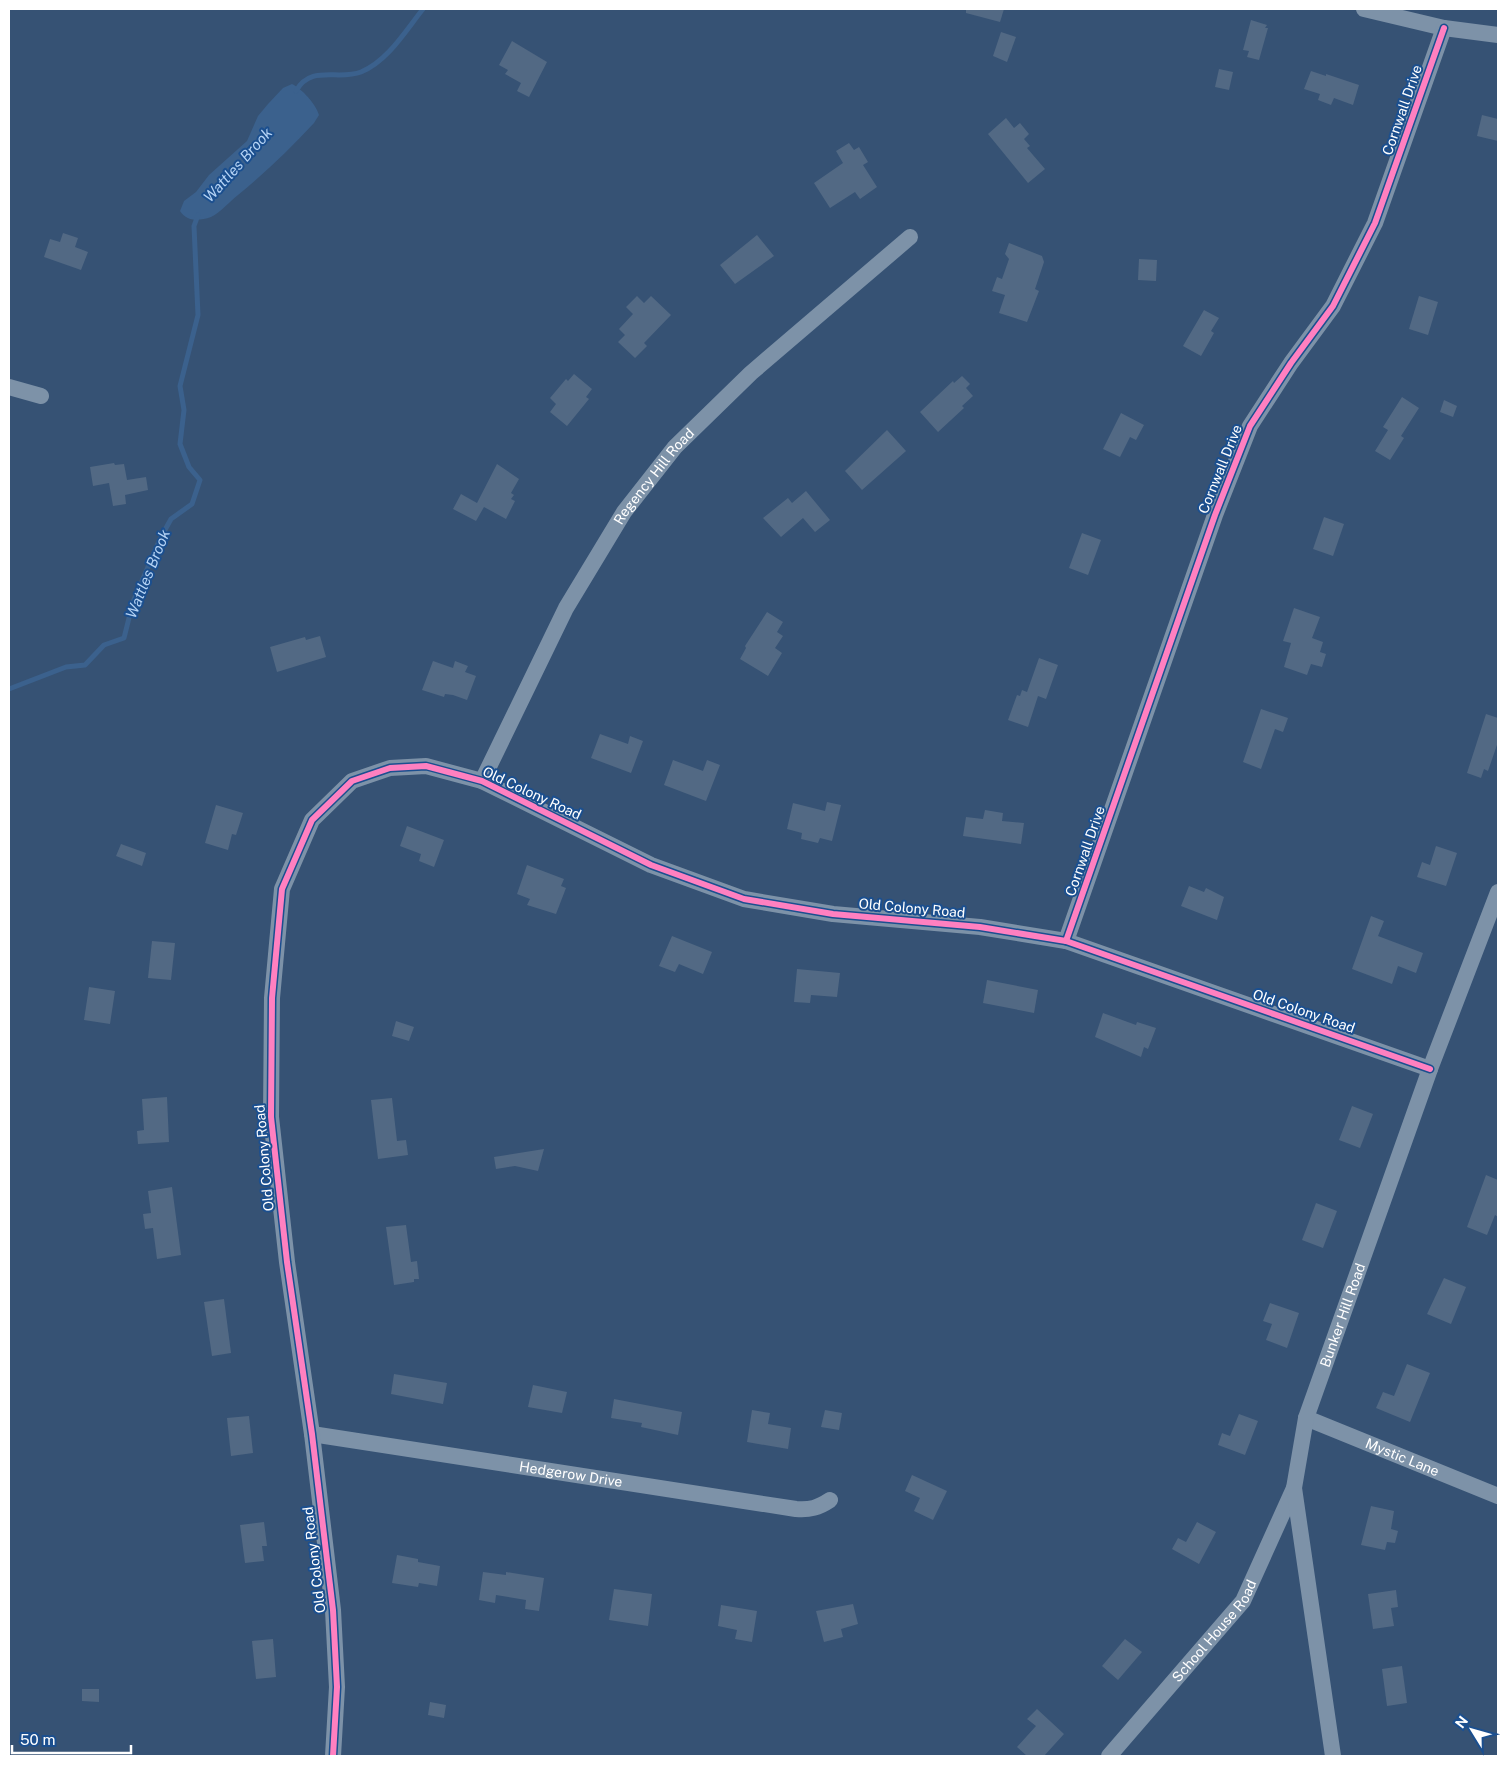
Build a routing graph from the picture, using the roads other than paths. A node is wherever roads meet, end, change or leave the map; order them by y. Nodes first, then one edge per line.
1 (1364, 9) edge
2 (1444, 28) junction
3 (1498, 35) edge
4 (910, 236) dead end
5 (9, 387) edge
6 (41, 396) dead end
7 (482, 781) junction
8 (1498, 892) edge
9 (1066, 941) junction
10 (1430, 1069) junction
11 (1306, 1418) junction
12 (312, 1434) junction
13 (1294, 1488) junction
14 (1498, 1496) edge
15 (830, 1500) dead end
16 (333, 1756) edge
17 (1109, 1756) edge
18 (1333, 1756) edge

1 - 2 street
2 - 3 street
2 - 9 street, Cornwall Drive
4 - 7 street, Regency Hill Road
5 - 6 street
7 - 9 street, Old Colony Road
7 - 12 street, Old Colony Road
8 - 10 street, Bunker Hill Road
9 - 10 street, Old Colony Road
10 - 11 street, Bunker Hill Road
11 - 13 street, Bunker Hill Road
11 - 14 street, Mystic Lane
12 - 15 street, Hedgerow Drive
12 - 16 street, Old Colony Road
13 - 17 street, School House Road
13 - 18 street, Bunker Hill Road

